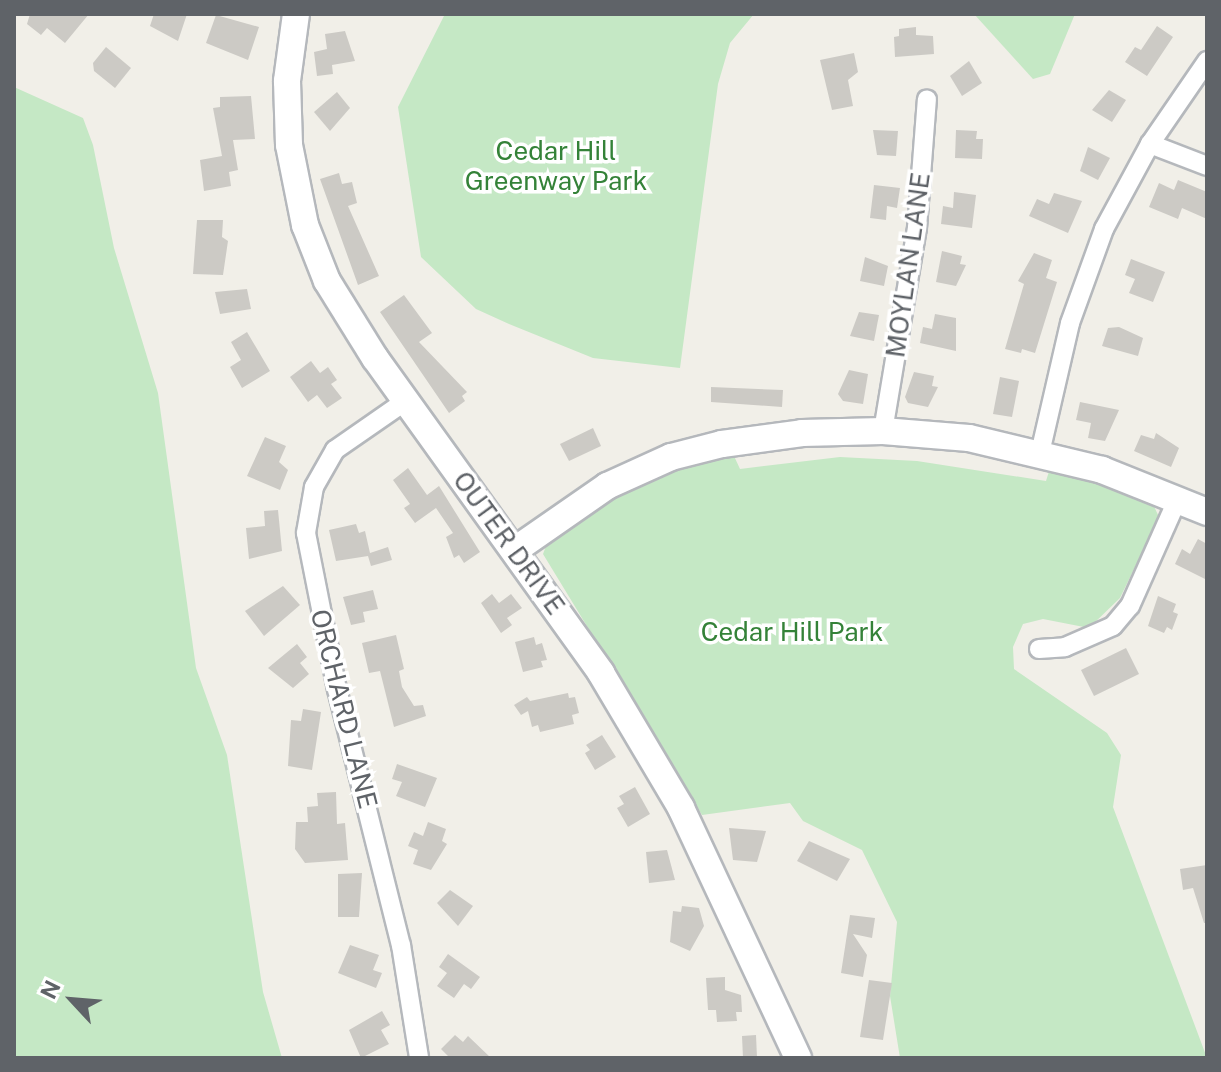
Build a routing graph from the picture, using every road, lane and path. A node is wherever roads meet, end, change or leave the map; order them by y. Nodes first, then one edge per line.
1 (296, 14) edge
2 (1207, 61) edge
3 (927, 99) dead end
4 (1150, 144) junction
5 (1207, 166) edge
6 (407, 400) junction
7 (883, 431) junction
8 (1040, 453) junction
9 (1178, 498) junction
10 (1207, 512) edge
11 (515, 550) junction
12 (1039, 649) dead end
13 (419, 1058) edge
14 (798, 1058) edge

1 - 6 street, OUTER DRIVE
2 - 4 street
3 - 7 street, MOYLAN LANE
4 - 5 street
4 - 8 street
6 - 11 street, OUTER DRIVE
6 - 13 street, ORCHARD LANE
7 - 8 street
7 - 11 street
8 - 9 street
9 - 10 street
9 - 12 street
11 - 14 street, OUTER DRIVE

